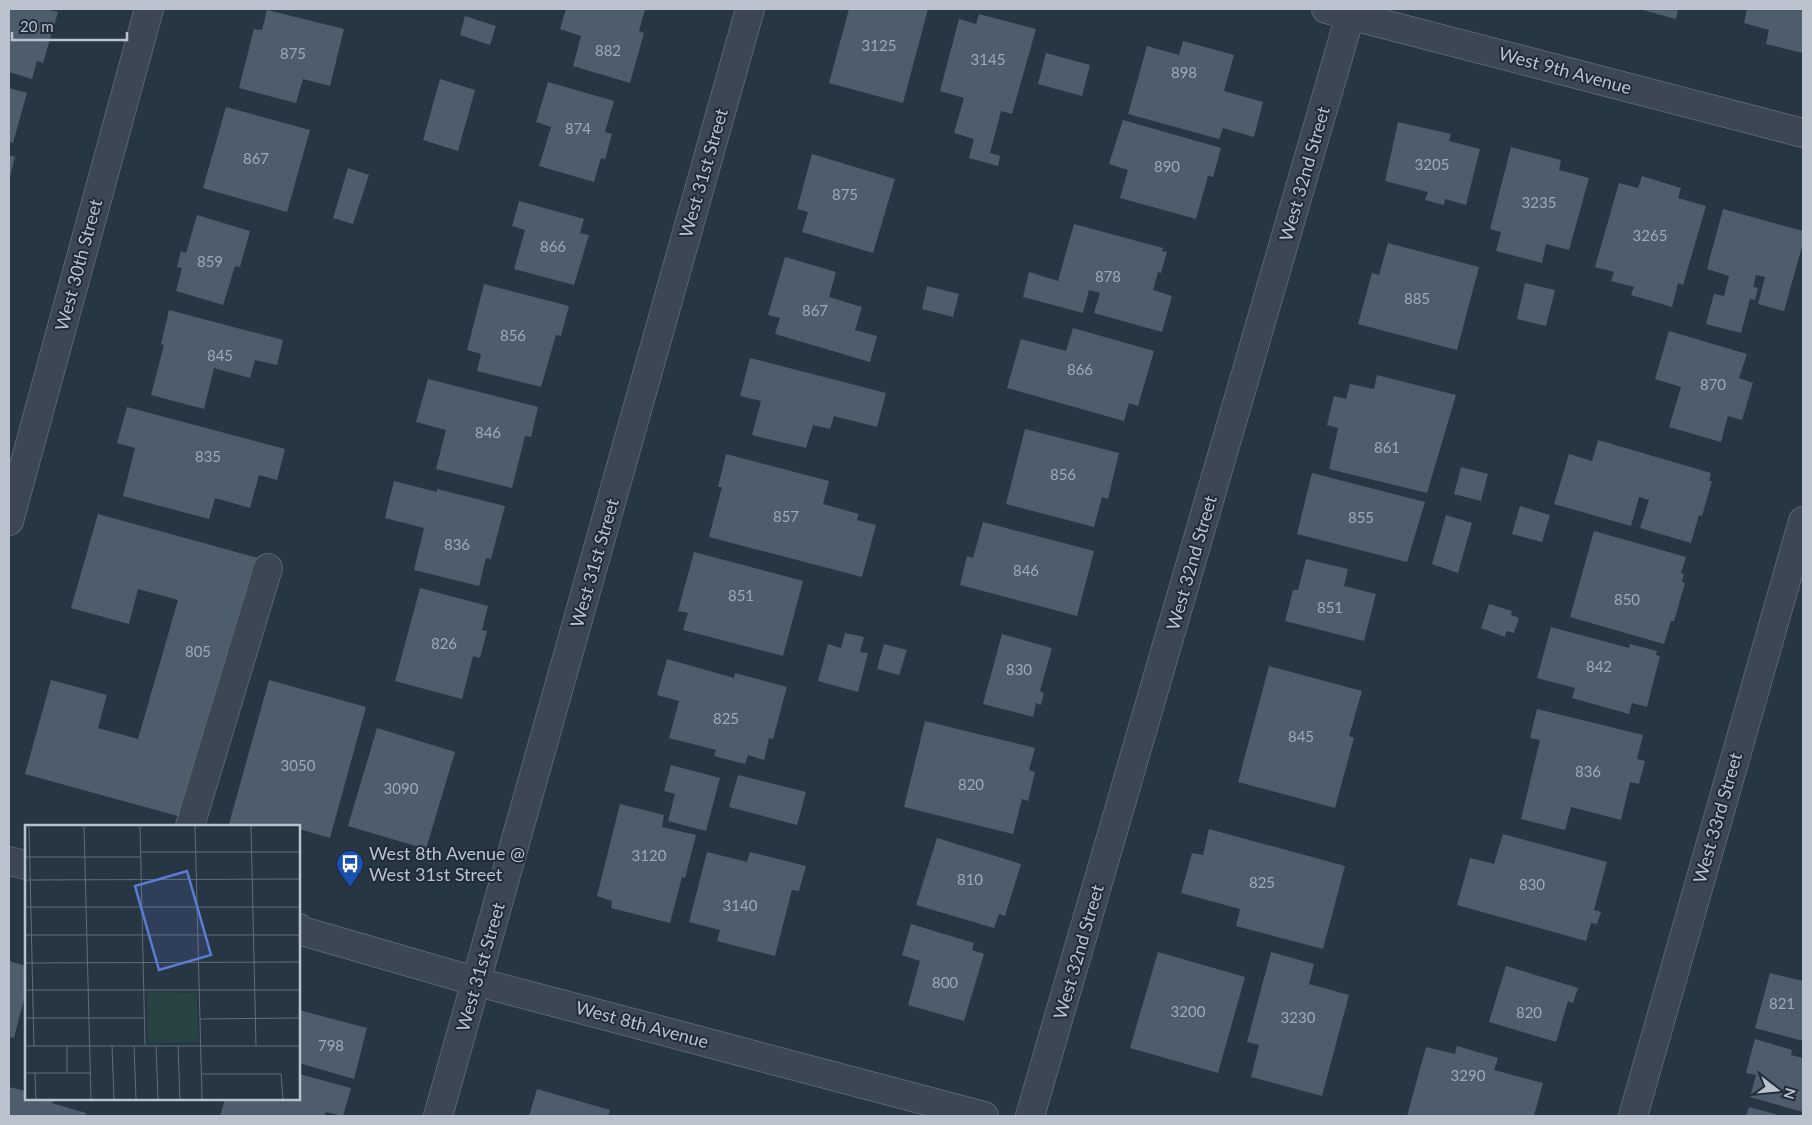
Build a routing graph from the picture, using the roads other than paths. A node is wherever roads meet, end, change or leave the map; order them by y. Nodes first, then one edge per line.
1 (150, 9) edge
2 (750, 9) edge
3 (1343, 11) edge
4 (1803, 133) edge
5 (9, 520) edge
6 (1803, 521) edge
7 (268, 568) dead end
8 (190, 825) edge
9 (9, 861) edge
10 (25, 865) edge
11 (300, 930) edge
12 (478, 982) junction
13 (438, 1116) edge
14 (984, 1116) edge
15 (1030, 1116) edge
16 (1633, 1116) edge

1 - 5 street, West 30th Street
2 - 12 street, West 31st Street
3 - 4 street, West 9th Avenue
3 - 15 street, West 32nd Street
6 - 16 street, West 33rd Street
7 - 8 street
9 - 10 street
11 - 12 street, West 8th Avenue
12 - 13 street, West 31st Street
12 - 14 street, West 8th Avenue

